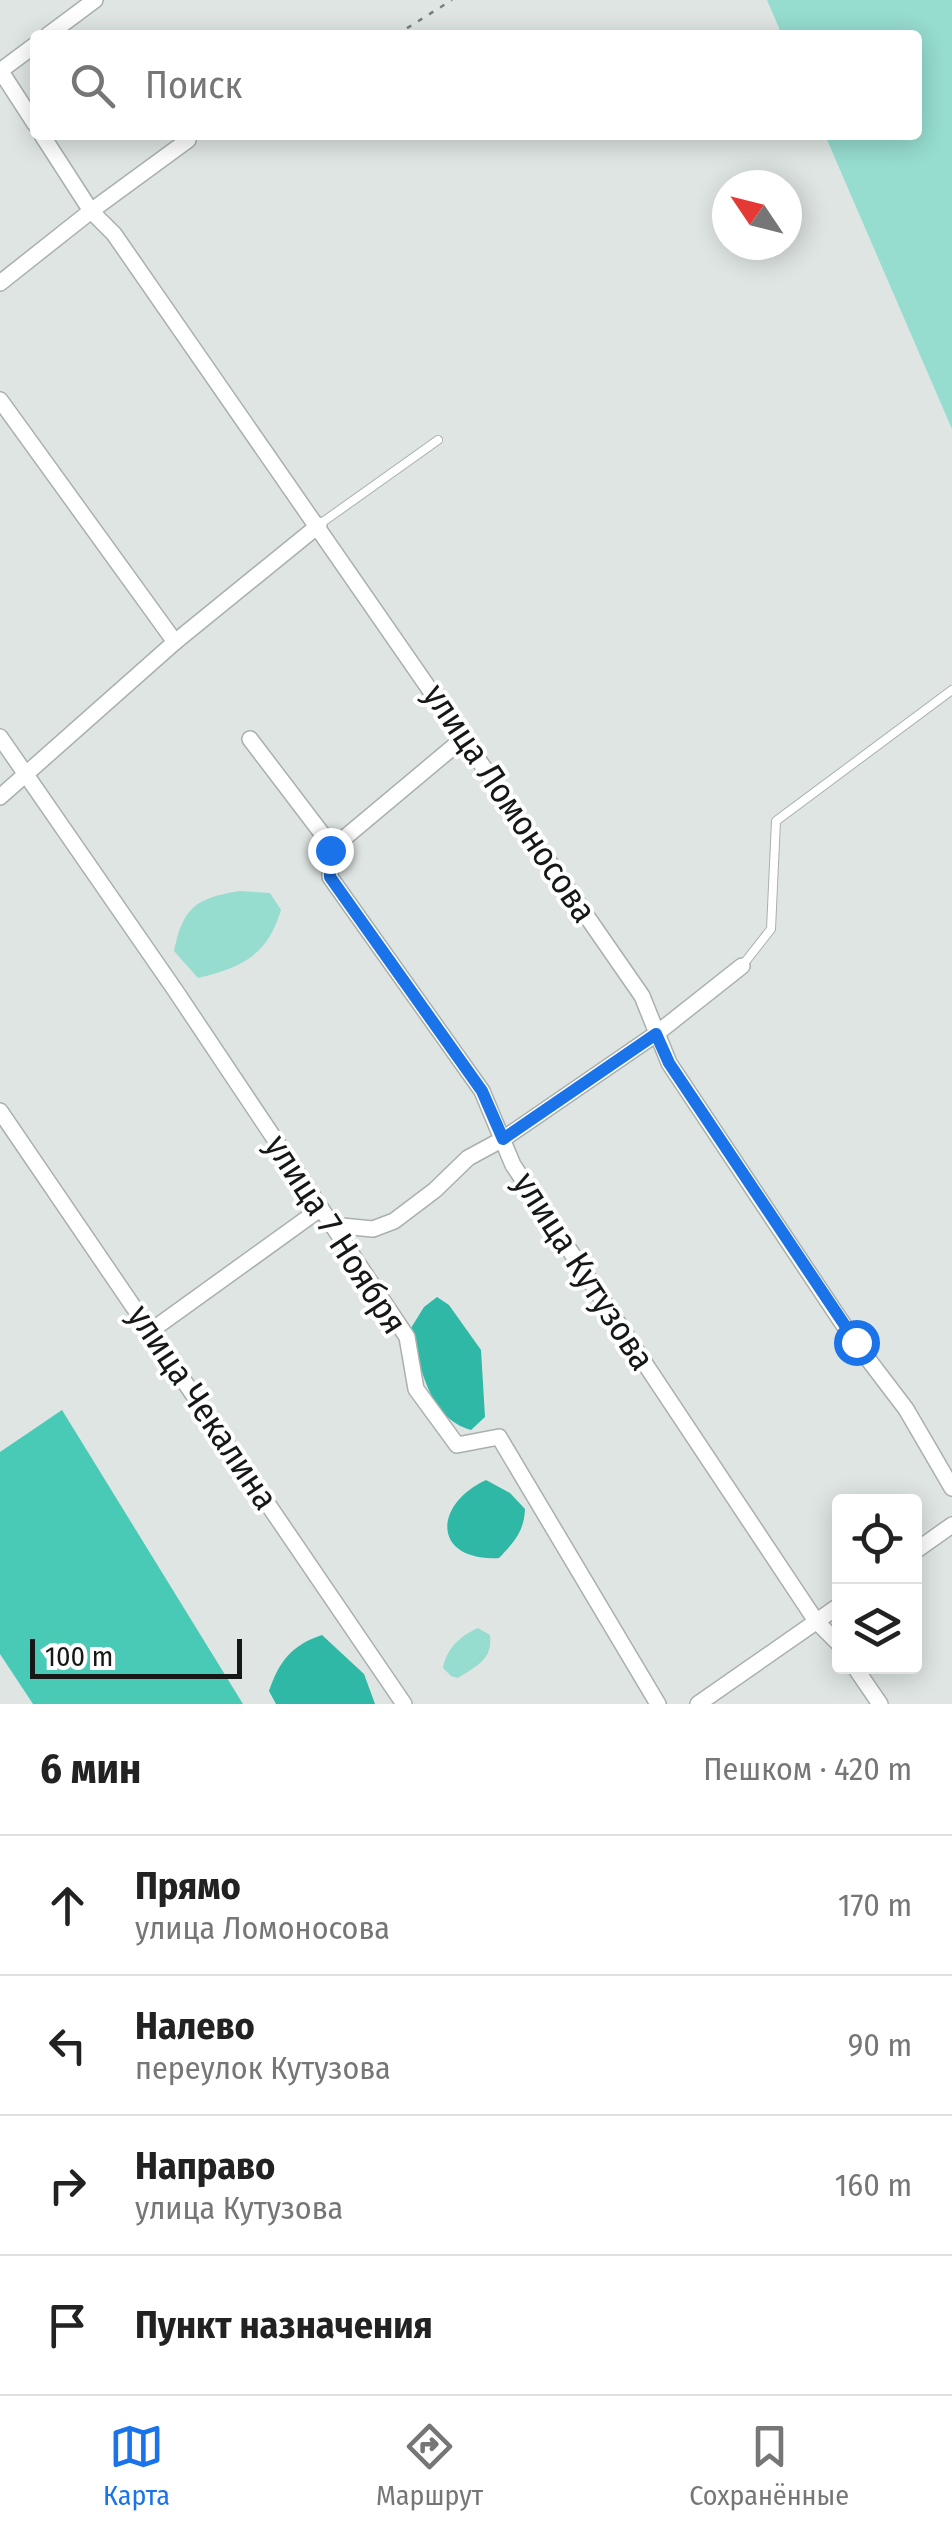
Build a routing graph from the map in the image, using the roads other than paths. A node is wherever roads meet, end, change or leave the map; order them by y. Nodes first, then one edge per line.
1 (95, 0) edge
2 (55, 30) edge
3 (30, 48) edge
4 (0, 70) edge
5 (30, 116) edge
6 (45, 140) edge
7 (188, 140) dead end
8 (91, 211) junction
9 (0, 283) edge
10 (0, 400) edge
11 (438, 440) dead end
12 (319, 525) junction
13 (175, 642) junction
14 (952, 690) edge
15 (0, 737) edge
16 (465, 737) junction
17 (250, 738) dead end
18 (27, 774) junction
19 (0, 797) edge
20 (330, 850) junction
21 (742, 966) joint
22 (656, 1034) junction
23 (0, 1111) edge
24 (503, 1139) junction
25 (320, 1209) junction
26 (331, 1225) junction
27 (152, 1330) junction
28 (952, 1488) edge
29 (952, 1526) edge
30 (922, 1547) edge
31 (832, 1611) edge
32 (816, 1622) junction
33 (832, 1637) edge
34 (859, 1674) edge
35 (404, 1704) edge
36 (658, 1704) edge
37 (698, 1704) edge
38 (880, 1704) edge

1 - 2 street
3 - 4 street
4 - 5 street
6 - 8 street, улица Ломоносова
7 - 8 street
8 - 9 street
8 - 12 street, улица Ломоносова
10 - 13 street
11 - 12 lane
12 - 13 street
12 - 16 street, улица Ломоносова
13 - 18 street
14 - 21 lane
15 - 18 street, улица 7 Ноября
16 - 20 street
16 - 22 street, улица Ломоносова
17 - 20 street, улица Кутузова
18 - 19 street
18 - 25 street, улица 7 Ноября
20 - 24 street, улица Кутузова
21 - 22 street
22 - 24 street
22 - 28 street, улица Ломоносова
23 - 27 street, улица Чекалина
24 - 26 street
24 - 32 street, улица Кутузова
25 - 26 street, улица 7 Ноября
25 - 27 street
26 - 36 street, улица 7 Ноября
27 - 35 street, улица Чекалина
29 - 30 street
31 - 32 street
32 - 33 street, улица Кутузова
32 - 37 street
34 - 38 street

